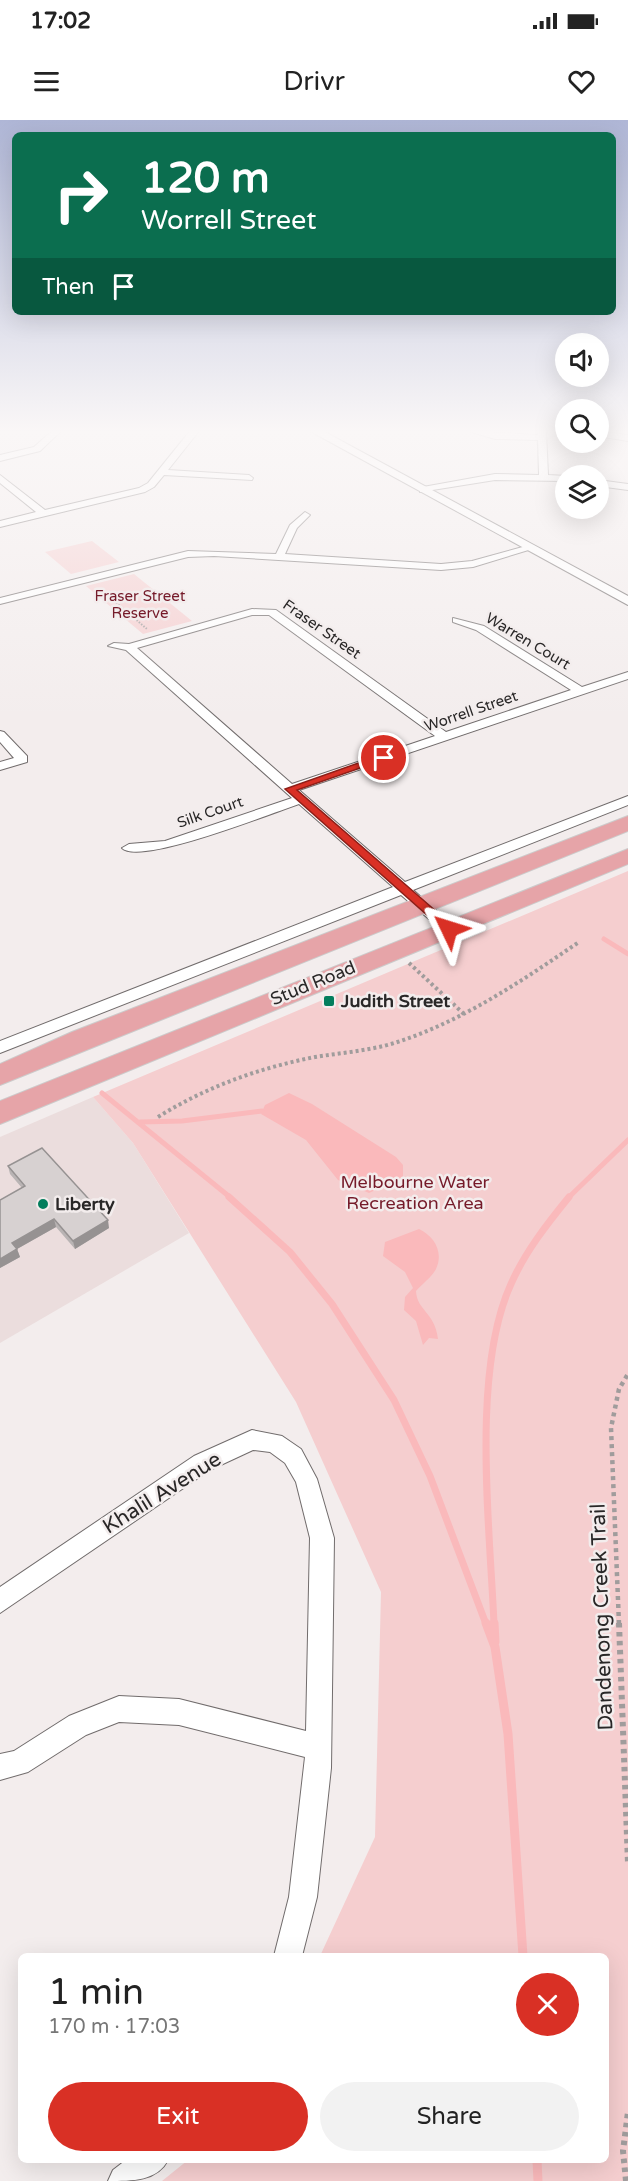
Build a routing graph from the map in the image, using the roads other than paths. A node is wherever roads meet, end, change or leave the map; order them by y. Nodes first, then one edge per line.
1 (292, 527) edge
2 (492, 527) edge
3 (530, 548) junction
4 (279, 557) junction
5 (628, 601) edge
6 (0, 602) edge
7 (457, 620) dead end
8 (114, 646) dead end
9 (129, 647) junction
10 (628, 675) edge
11 (581, 691) junction
12 (0, 735) edge
13 (445, 737) junction
14 (0, 766) edge
15 (296, 794) junction
16 (628, 800) edge
17 (628, 823) edge
18 (129, 848) dead end
19 (628, 856) edge
20 (412, 897) junction
21 (449, 929) junction
22 (0, 1047) edge
23 (0, 1075) edge
24 (0, 1113) edge
25 (0, 1601) edge
26 (319, 1747) junction
27 (0, 1767) edge
28 (289, 1953) edge
29 (148, 2163) edge
30 (124, 2181) edge

1 - 4 street
2 - 3 street
3 - 4 street
3 - 5 street
4 - 6 street
7 - 11 street, Warren Court
8 - 9 street
9 - 13 street, Fraser Street
9 - 15 street
10 - 11 street, Worrell Street
11 - 13 street, Worrell Street
12 - 14 street
13 - 15 street, Worrell Street
15 - 18 street, Silk Court
15 - 20 street
16 - 20 street, Stud Road
17 - 20 highway, Stud Road
19 - 21 highway, Stud Road
20 - 21 street
20 - 22 street, Stud Road
20 - 23 highway, Stud Road
21 - 24 highway, Stud Road
25 - 26 street, Khalil Avenue
26 - 27 street
26 - 28 street, Khalil Avenue
29 - 30 street

